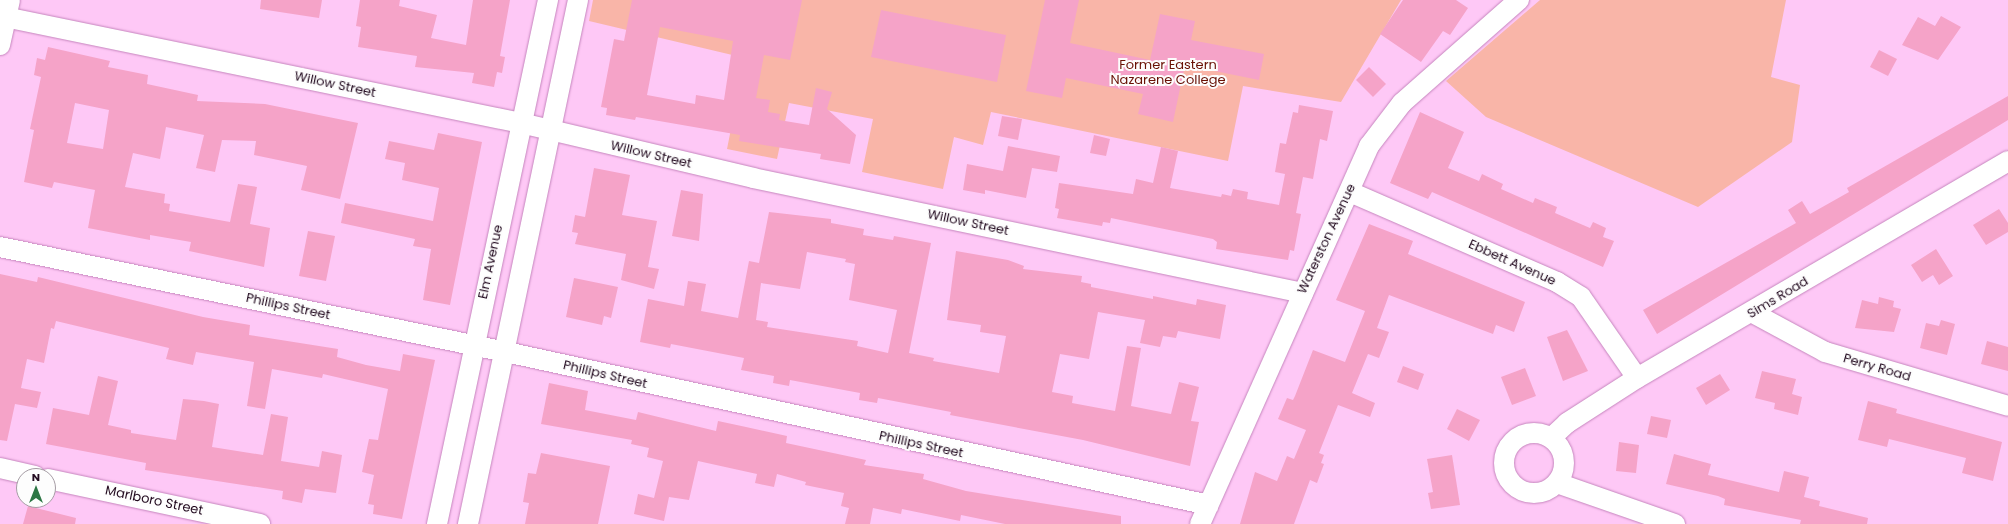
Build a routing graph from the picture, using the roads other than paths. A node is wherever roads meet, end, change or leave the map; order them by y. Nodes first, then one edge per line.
1 (548, 0) edge
2 (578, 0) edge
3 (1518, 0) edge
4 (5, 11) edge
5 (0, 45) edge
6 (521, 123) junction
7 (552, 131) junction
8 (2008, 161) edge
9 (1350, 192) junction
10 (0, 247) edge
11 (1303, 293) junction
12 (1753, 313) junction
13 (472, 346) junction
14 (506, 352) junction
15 (1637, 378) junction
16 (2008, 406) edge
17 (1551, 438) junction
18 (0, 468) edge
19 (16, 472) edge
20 (56, 481) edge
21 (1557, 483) junction
22 (1209, 505) junction
23 (260, 524) edge
24 (437, 524) edge
25 (468, 524) edge
26 (1200, 524) edge
27 (1675, 524) edge

1 - 6 street, Elm Avenue
2 - 7 street
3 - 9 street, Waterston Avenue
4 - 5 street
4 - 6 street, Willow Street
6 - 7 street, Willow Street
6 - 13 street, Elm Avenue
7 - 11 street, Willow Street
7 - 14 street
8 - 12 street, Sims Road
9 - 11 street, Waterston Avenue
9 - 15 street, Ebbett Avenue
10 - 13 street, Phillips Street
11 - 22 street, Waterston Avenue
12 - 15 street, Sims Road
12 - 16 street, Perry Road
13 - 14 street, Phillips Street
13 - 24 street, Elm Avenue
14 - 22 street, Phillips Street
14 - 25 street
15 - 17 street, Sims Road
17 - 21 street
17 - 21 street
18 - 19 street
20 - 23 street, Marlboro Street
21 - 27 street
22 - 26 street, Waterston Avenue

